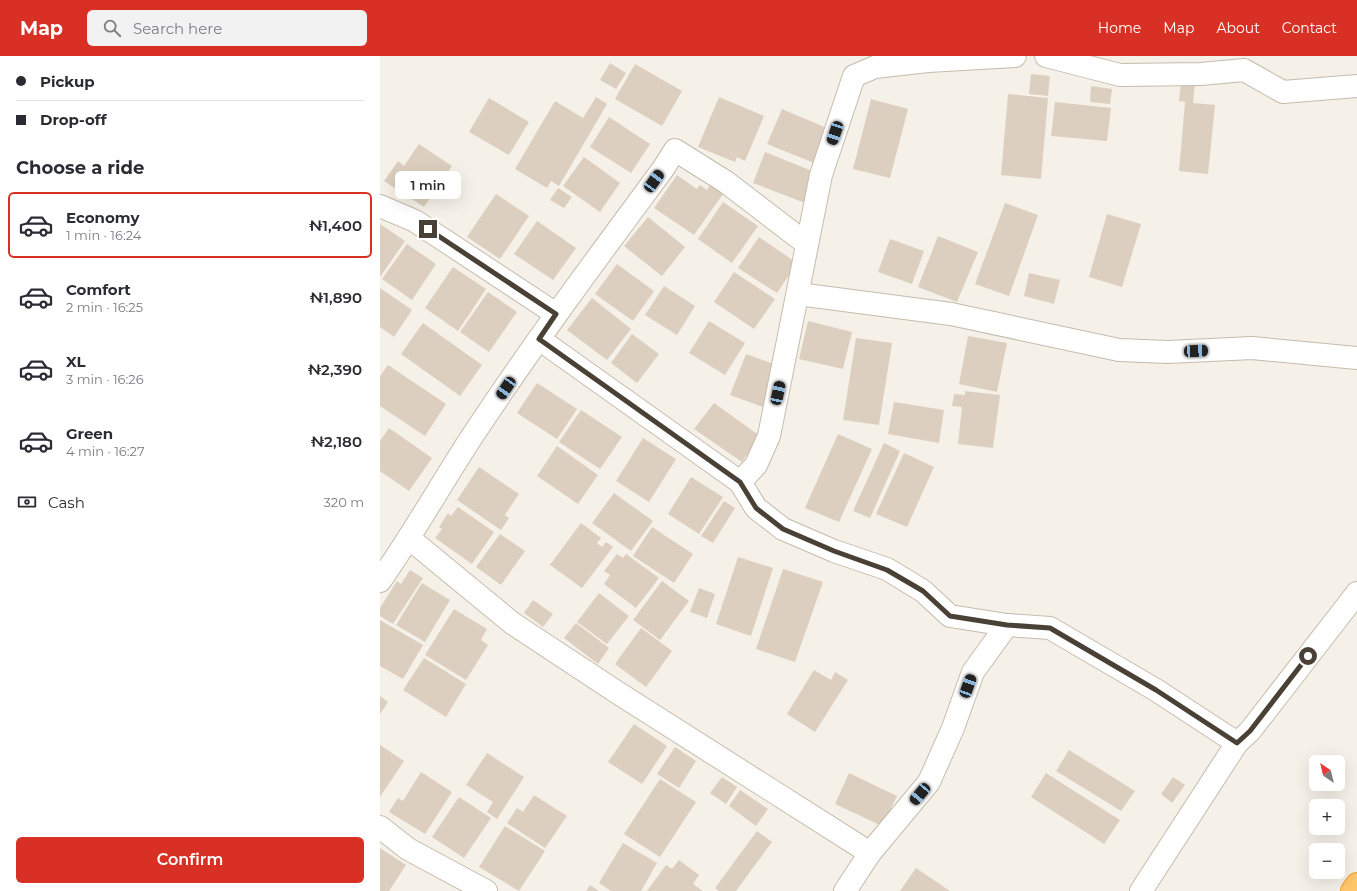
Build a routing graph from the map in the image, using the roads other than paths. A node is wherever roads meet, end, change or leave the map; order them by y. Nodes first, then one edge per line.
1 (1015, 56) edge
2 (1046, 56) edge
3 (1247, 63) edge
4 (1357, 86) edge
5 (380, 206) edge
6 (807, 244) junction
7 (798, 294) junction
8 (556, 314) junction
9 (539, 339) junction
10 (1357, 358) edge
11 (740, 482) junction
12 (410, 539) junction
13 (380, 581) edge
14 (1357, 593) edge
15 (1007, 625) junction
16 (1237, 743) junction
17 (380, 827) edge
18 (870, 853) junction
19 (1357, 884) edge
20 (486, 891) edge
21 (845, 891) edge
22 (1141, 891) edge
23 (1352, 891) edge

1 - 6 street
2 - 3 street
3 - 4 street
5 - 8 street
6 - 7 street
6 - 8 street
7 - 10 street
7 - 11 street
8 - 9 street
9 - 11 street
9 - 12 street
11 - 15 street
12 - 13 street
12 - 18 street
14 - 16 street
15 - 16 street
15 - 18 street
16 - 22 street
17 - 20 street
18 - 21 street
19 - 23 highway

